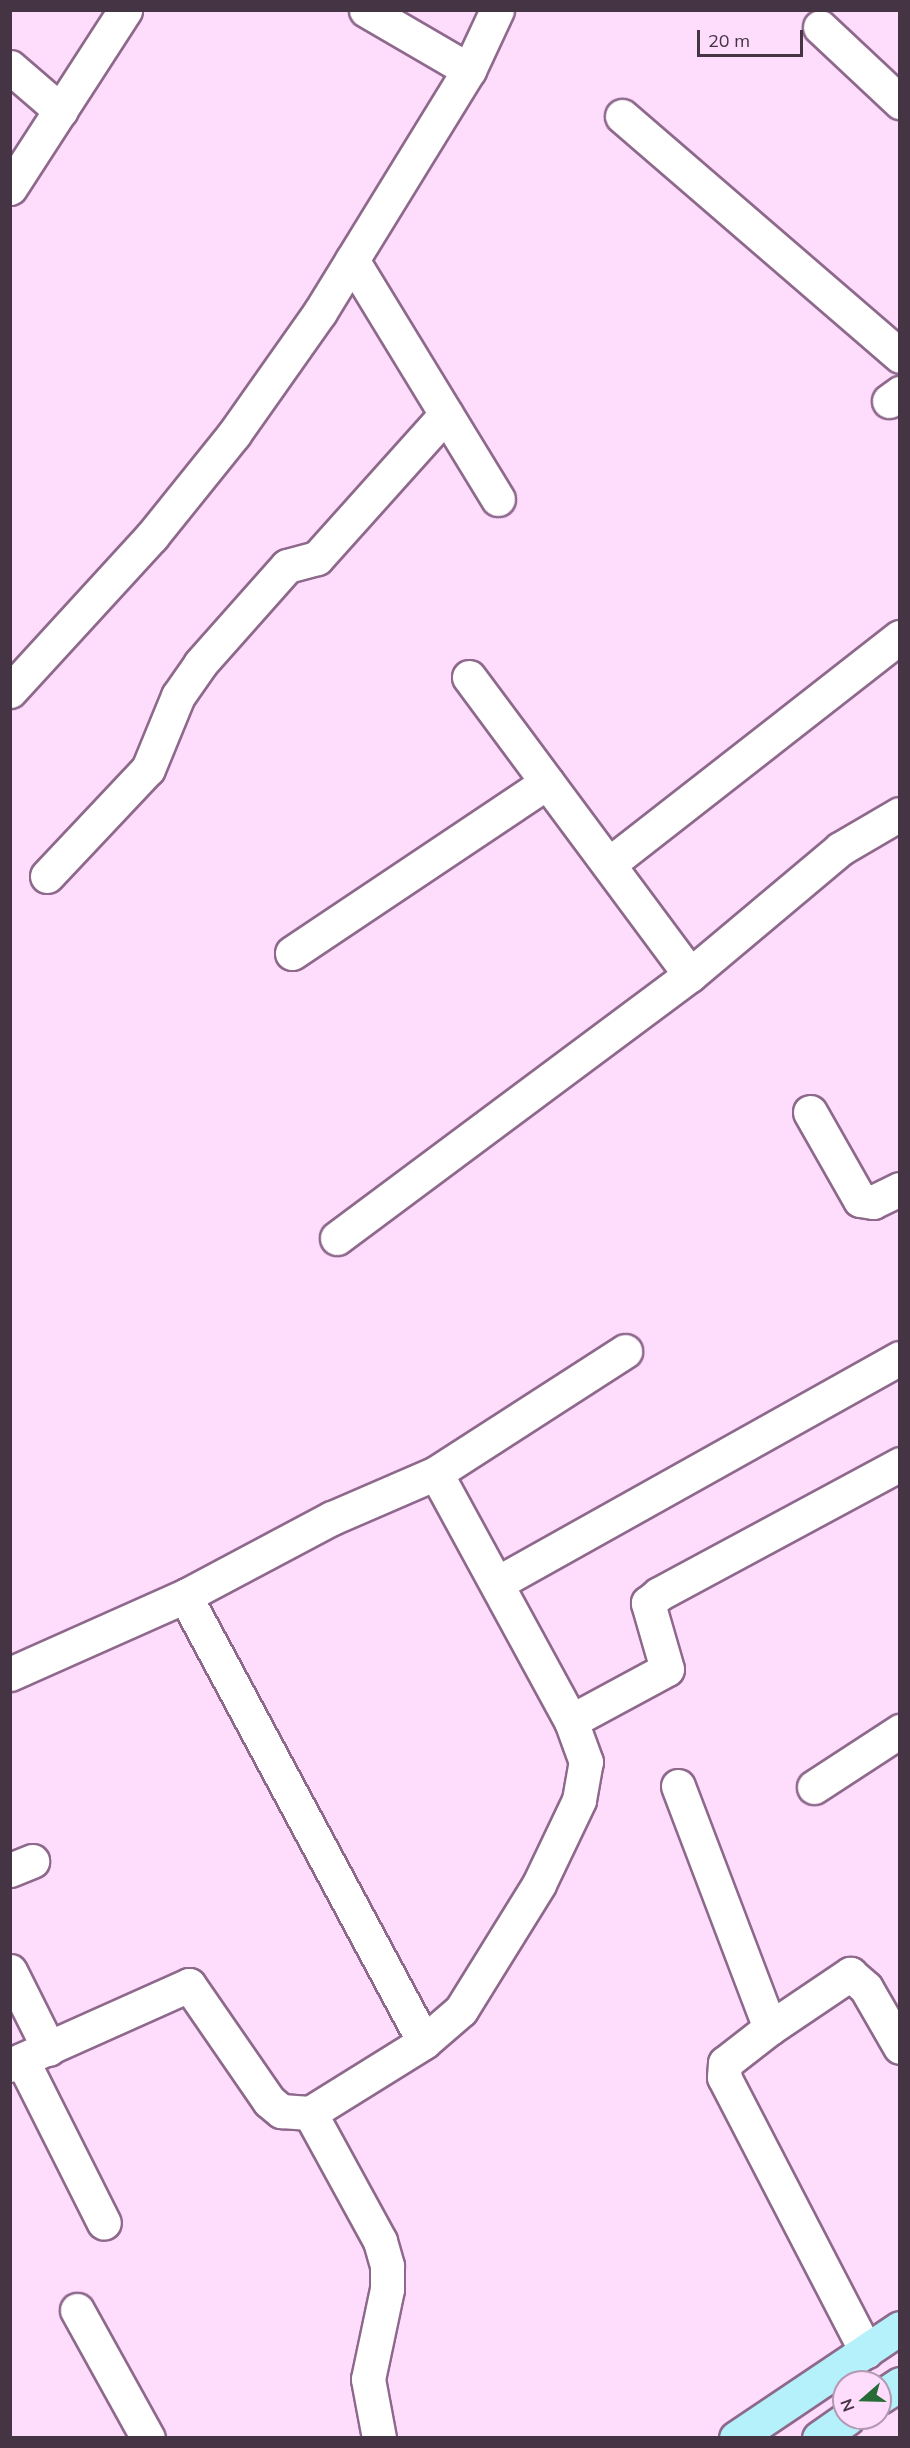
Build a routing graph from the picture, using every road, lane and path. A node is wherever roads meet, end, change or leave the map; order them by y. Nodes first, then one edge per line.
1 (125, 10) edge
2 (366, 10) edge
3 (497, 10) edge
4 (820, 27) dead end
5 (10, 67) edge
6 (470, 70) junction
7 (900, 102) edge
8 (62, 111) junction
9 (622, 116) dead end
10 (14, 179) edge
11 (352, 260) junction
12 (900, 356) edge
13 (446, 414) junction
14 (498, 499) dead end
15 (900, 637) edge
16 (469, 677) dead end
17 (10, 691) edge
18 (547, 782) junction
19 (900, 814) edge
20 (609, 864) junction
21 (47, 876) dead end
22 (292, 953) dead end
23 (690, 975) junction
24 (810, 1112) dead end
25 (900, 1188) edge
26 (337, 1238) dead end
27 (625, 1350) dead end
28 (900, 1358) edge
29 (900, 1464) edge
30 (436, 1473) junction
31 (499, 1582) junction
32 (185, 1596) junction
33 (10, 1674) edge
34 (571, 1720) junction
35 (900, 1731) edge
36 (678, 1786) dead end
37 (814, 1787) dead end
38 (10, 1971) edge
39 (770, 2028) junction
40 (424, 2042) junction
41 (900, 2047) edge
42 (27, 2058) edge
43 (310, 2113) junction
44 (104, 2223) dead end
45 (77, 2310) dead end
46 (900, 2328) edge
47 (866, 2351) junction
48 (832, 2429) edge
49 (147, 2438) edge
50 (379, 2438) edge
51 (736, 2438) edge
52 (819, 2438) edge

1 - 8 street
2 - 6 street
3 - 6 street
4 - 7 street
5 - 8 street
6 - 11 street
8 - 10 street
9 - 12 street
11 - 13 street
11 - 17 street
13 - 14 street
13 - 21 street
15 - 20 street
16 - 18 street
18 - 20 street
18 - 22 street
19 - 23 street
20 - 23 street
23 - 26 street
24 - 25 street
27 - 30 street
28 - 31 street
29 - 34 street
30 - 31 street
30 - 32 street
31 - 34 street
32 - 33 street
32 - 40 street
34 - 40 street
35 - 37 street
36 - 39 street
38 - 42 street
39 - 41 street
39 - 47 street
40 - 43 street
42 - 43 street
42 - 44 street
43 - 50 street
45 - 49 street
46 - 47 main road
47 - 51 main road
48 - 52 main road

